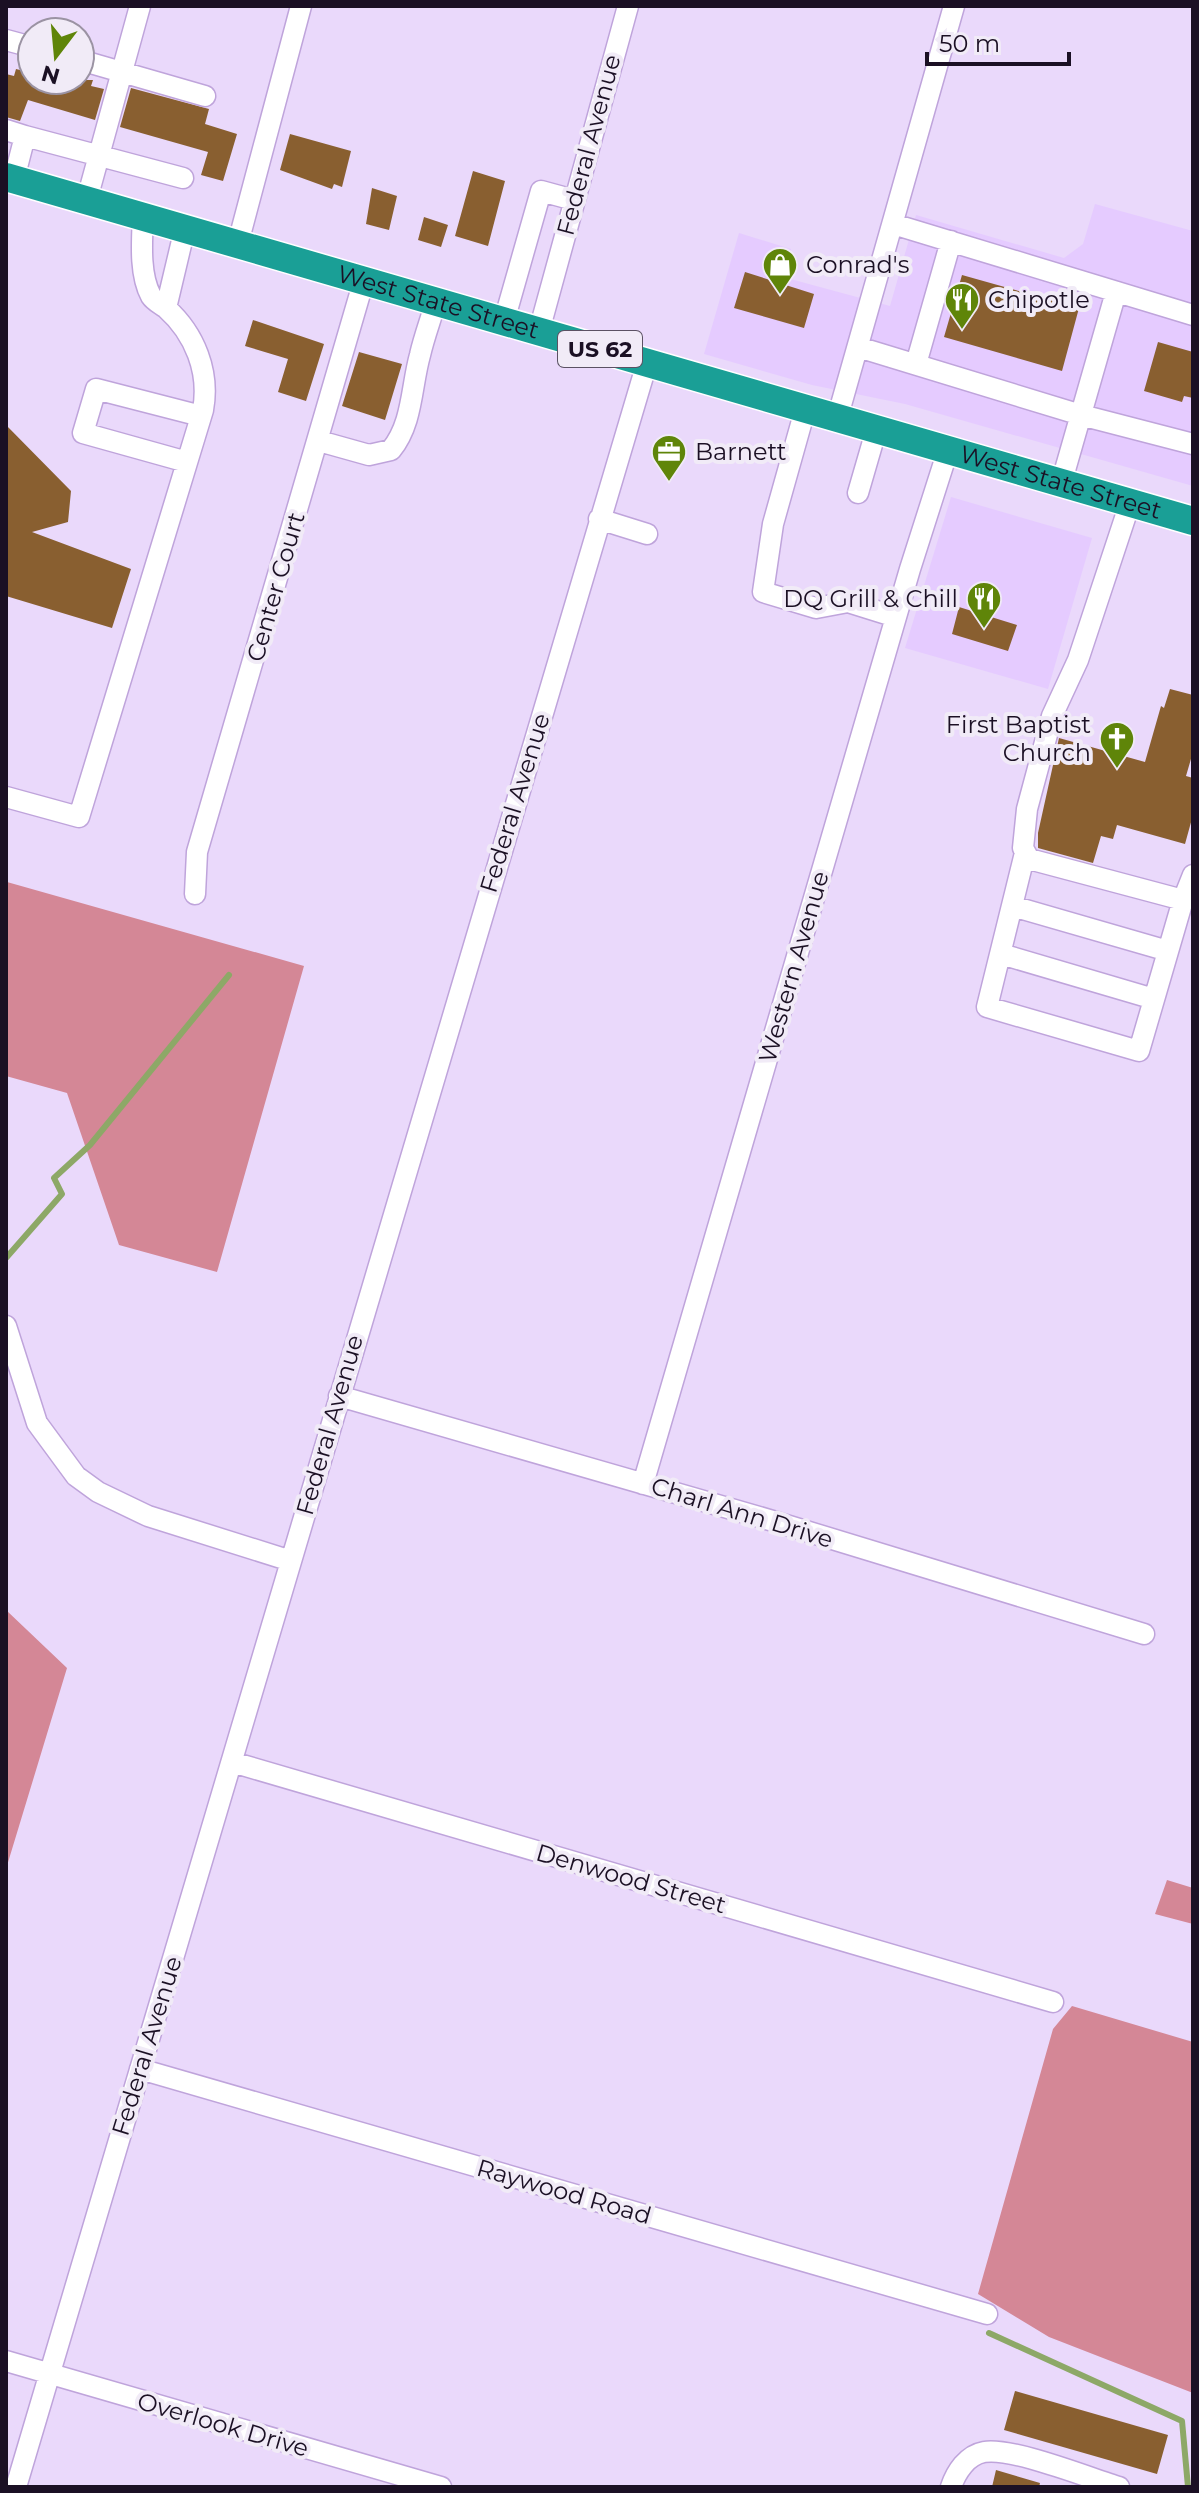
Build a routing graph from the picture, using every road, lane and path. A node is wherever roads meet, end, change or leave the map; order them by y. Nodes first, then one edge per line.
1 (140, 6) edge
2 (301, 6) edge
3 (628, 6) edge
4 (954, 6) edge
5 (96, 65) edge
6 (122, 72) junction
7 (205, 96) dead end
8 (16, 133) edge
9 (99, 153) junction
10 (10, 178) edge
11 (183, 178) dead end
12 (87, 199) junction
13 (574, 200) junction
14 (143, 215) junction
15 (893, 224) junction
16 (185, 228) junction
17 (951, 241) junction
18 (238, 243) junction
19 (518, 273) junction
20 (364, 280) junction
21 (551, 283) junction
22 (1116, 292) junction
23 (436, 301) junction
24 (166, 308) junction
25 (1193, 315) edge
26 (504, 321) junction
27 (539, 331) junction
28 (858, 347) junction
29 (647, 363) junction
30 (916, 364) junction
31 (805, 410) junction
32 (1081, 415) junction
33 (201, 416) junction
34 (837, 419) junction
35 (876, 431) junction
36 (319, 441) junction
37 (1193, 444) edge
38 (948, 450) junction
39 (187, 462) junction
40 (1061, 484) junction
41 (858, 493) dead end
42 (1130, 503) junction
43 (599, 519) junction
44 (1193, 521) edge
45 (647, 534) dead end
46 (896, 617) junction
47 (6, 797) edge
48 (1027, 856) junction
49 (1193, 875) edge
50 (195, 894) dead end
51 (1183, 900) junction
52 (1012, 906) junction
53 (1168, 951) junction
54 (1001, 954) junction
55 (1154, 999) junction
56 (6, 1326) edge
57 (339, 1396) junction
58 (643, 1484) junction
59 (291, 1561) junction
60 (1144, 1634) dead end
61 (232, 1762) junction
62 (1053, 2002) dead end
63 (140, 2069) junction
64 (987, 2314) dead end
65 (6, 2361) edge
66 (50, 2373) junction
67 (16, 2487) edge
68 (441, 2487) edge
69 (951, 2487) edge
70 (1119, 2487) edge

1 - 6 street
2 - 18 street
3 - 13 street, Federal Avenue
4 - 15 street
5 - 6 street
6 - 7 street
6 - 9 street
8 - 9 street
8 - 10 street
9 - 11 street
9 - 12 street
10 - 12 highway, West State Street / US 62
12 - 14 highway, West State Street / US 62
13 - 19 street
13 - 21 street, Federal Avenue
14 - 16 highway, West State Street / US 62
14 - 24 street
15 - 17 street
15 - 28 street
16 - 18 highway, West State Street / US 62
16 - 24 street
17 - 22 street
17 - 30 street
18 - 20 highway, West State Street / US 62
19 - 21 street
19 - 26 street
20 - 23 highway, West State Street / US 62
20 - 36 street, Center Court
21 - 27 street, Federal Avenue
22 - 25 street
22 - 32 street
23 - 26 highway, West State Street / US 62
23 - 36 street
24 - 33 street
26 - 27 highway, West State Street / US 62
27 - 29 highway, West State Street / US 62
28 - 30 street
28 - 34 street
29 - 31 highway, West State Street / US 62
29 - 43 street, Federal Avenue
30 - 32 street
31 - 34 highway, West State Street / US 62
31 - 46 street
32 - 37 street
32 - 40 street
33 - 39 street
33 - 39 street
34 - 35 highway, West State Street / US 62
35 - 38 highway, West State Street / US 62
35 - 41 street
36 - 50 street, Center Court
38 - 40 highway, West State Street / US 62
38 - 46 street, Western Avenue
39 - 47 street
40 - 42 highway, West State Street / US 62
42 - 44 highway, West State Street / US 62
42 - 48 street
43 - 45 street
43 - 57 street, Federal Avenue
46 - 58 street, Western Avenue
48 - 51 street
48 - 52 street
49 - 51 street
51 - 53 street
52 - 53 street
52 - 54 street
53 - 55 street
54 - 55 street
54 - 55 street
56 - 59 street
57 - 58 street, Charl Ann Drive
57 - 59 street, Federal Avenue
58 - 60 street, Charl Ann Drive
59 - 61 street, Federal Avenue
61 - 62 street, Denwood Street
61 - 63 street, Federal Avenue
63 - 64 street, Raywood Road
63 - 66 street, Federal Avenue
65 - 66 street, Overlook Drive
66 - 67 street, Federal Avenue
66 - 68 street, Overlook Drive
69 - 70 street

